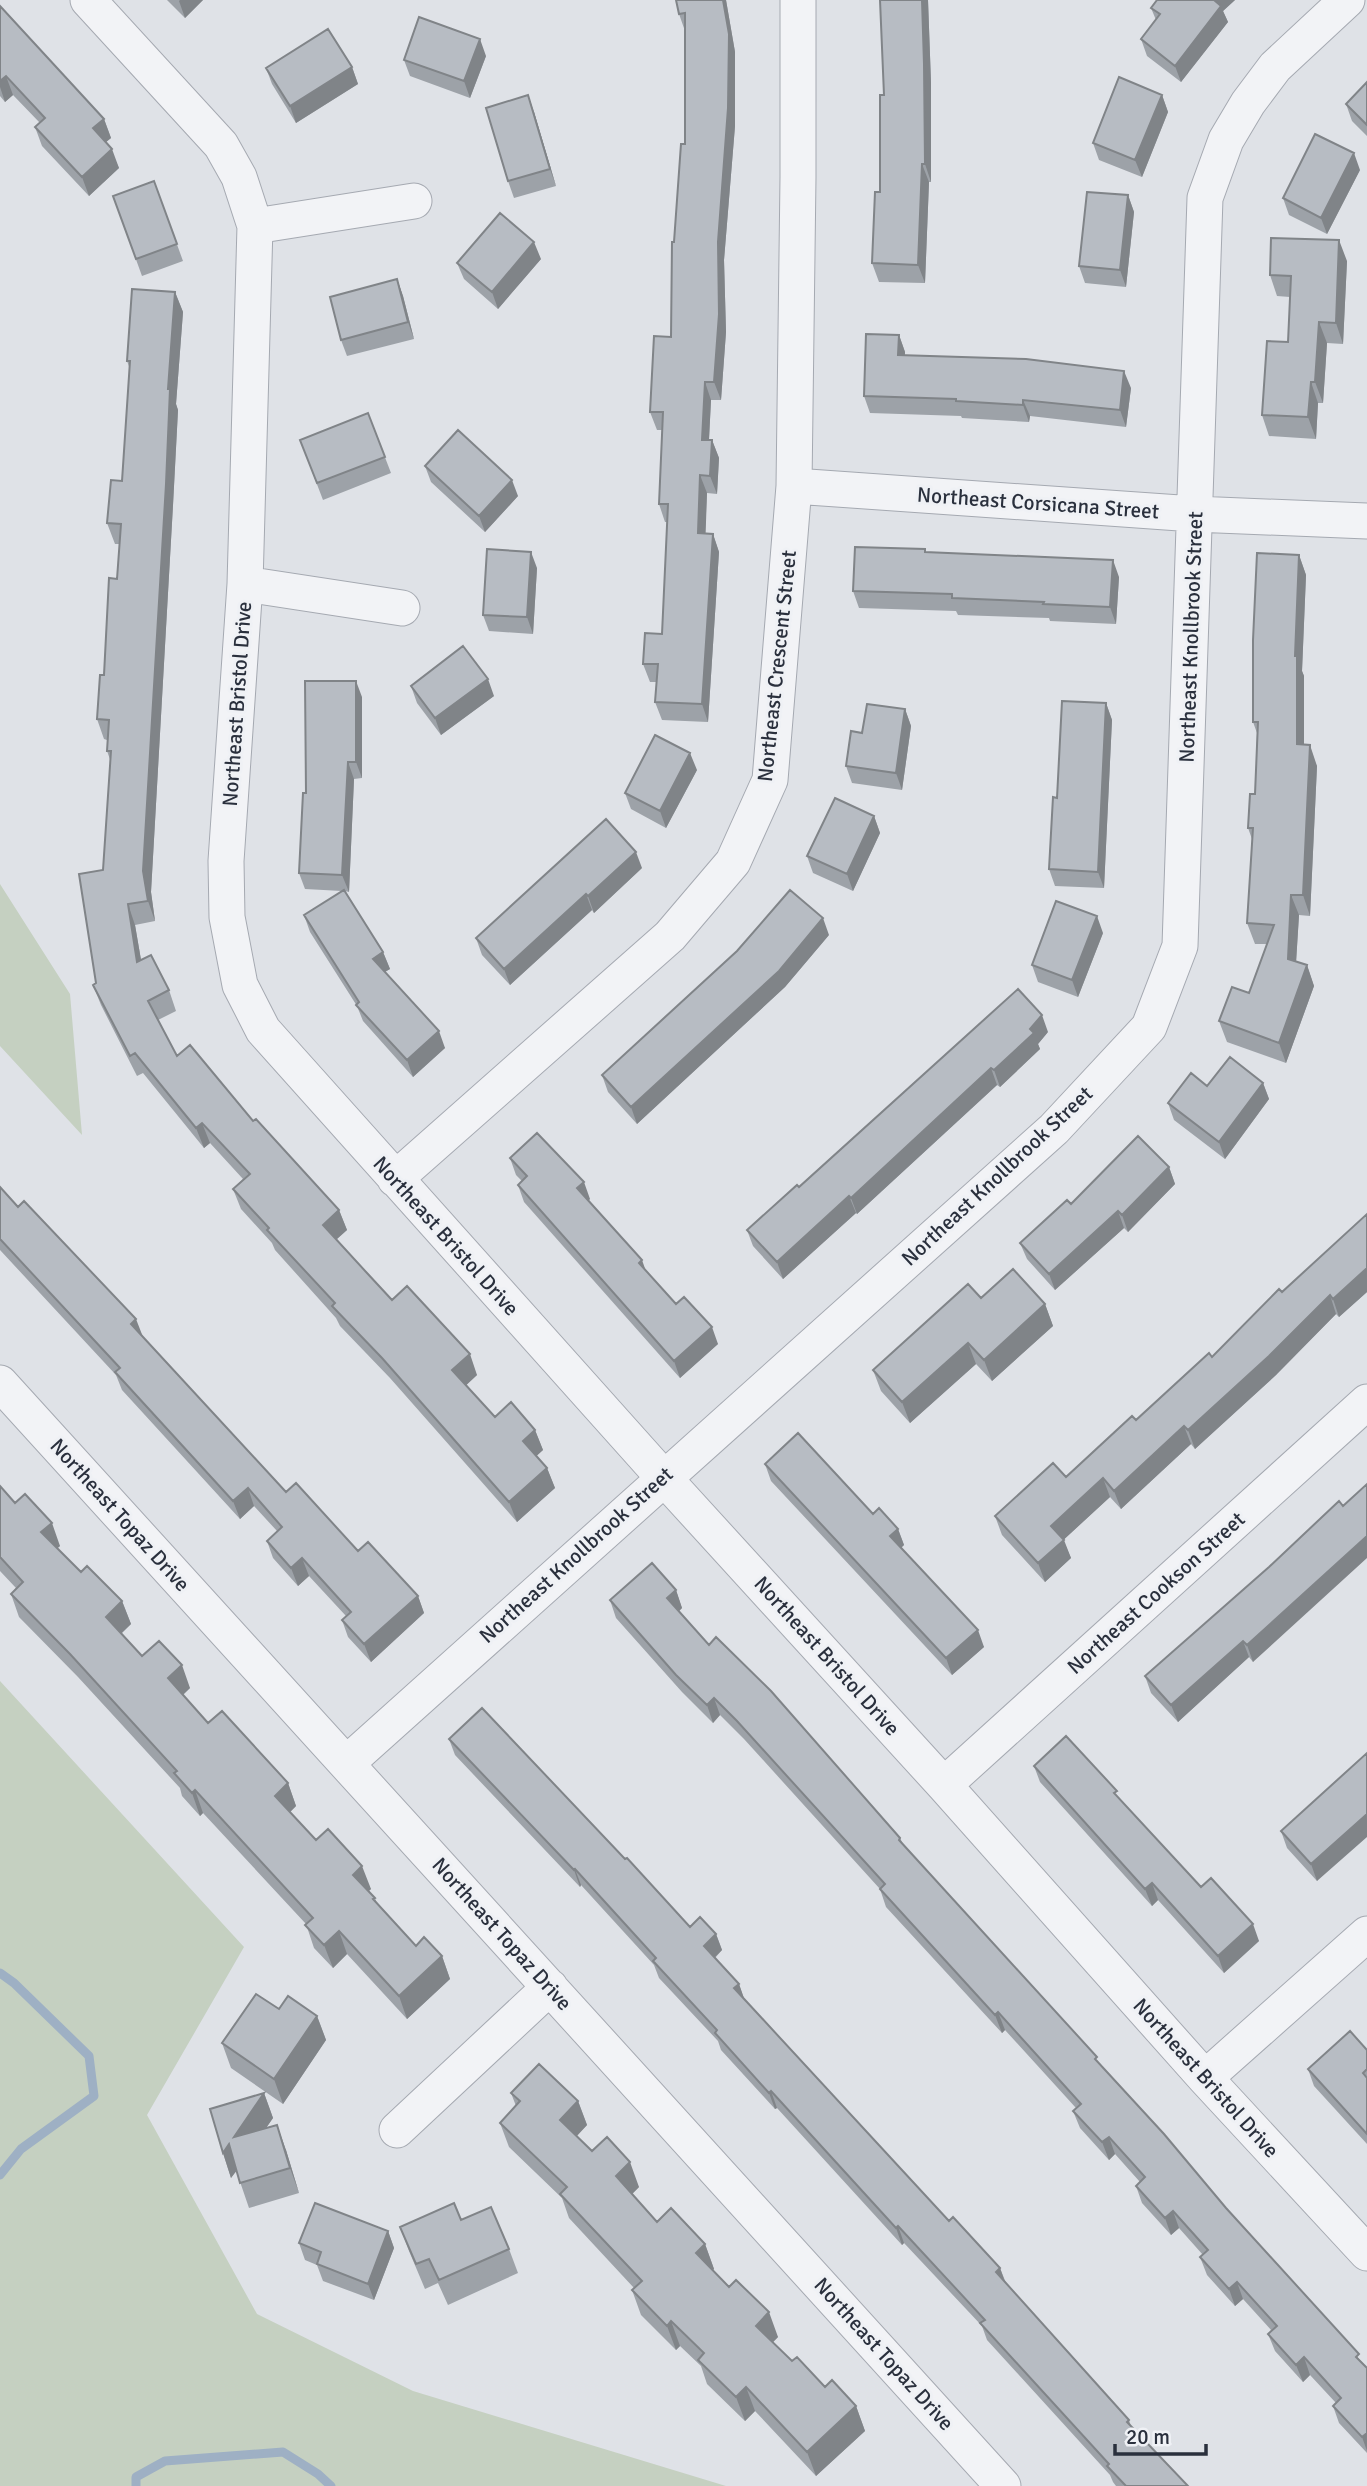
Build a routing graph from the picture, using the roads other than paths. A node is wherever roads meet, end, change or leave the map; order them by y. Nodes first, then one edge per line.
1 (88, 0) edge
2 (798, 0) edge
3 (1347, 0) edge
4 (414, 201) dead end
5 (255, 226) junction
6 (794, 486) junction
7 (1194, 514) junction
8 (1367, 521) edge
9 (245, 584) junction
10 (402, 608) dead end
11 (395, 1179) junction
12 (0, 1383) edge
13 (1367, 1402) edge
14 (663, 1477) junction
15 (347, 1763) junction
16 (944, 1785) junction
17 (1367, 1934) edge
18 (550, 1987) junction
19 (1205, 2078) junction
20 (397, 2130) dead end
21 (1367, 2253) edge
22 (1003, 2486) edge

1 - 5 street, Northeast Bristol Drive
2 - 6 street, Northeast Crescent Street
3 - 7 street, Northeast Knollbrook Street
4 - 5 street
5 - 9 street, Northeast Bristol Drive
6 - 7 street, Northeast Corsicana Street
6 - 11 street, Northeast Crescent Street
7 - 8 street, Northeast Corsicana Street
7 - 14 street, Northeast Knollbrook Street
9 - 10 street
9 - 11 street, Northeast Bristol Drive
11 - 14 street, Northeast Bristol Drive
12 - 15 street, Northeast Topaz Drive
13 - 16 street, Northeast Cookson Street
14 - 15 street, Northeast Knollbrook Street
14 - 16 street, Northeast Bristol Drive
15 - 18 street, Northeast Topaz Drive
16 - 19 street, Northeast Bristol Drive
17 - 19 street
18 - 20 street
18 - 22 street, Northeast Topaz Drive
19 - 21 street, Northeast Bristol Drive

